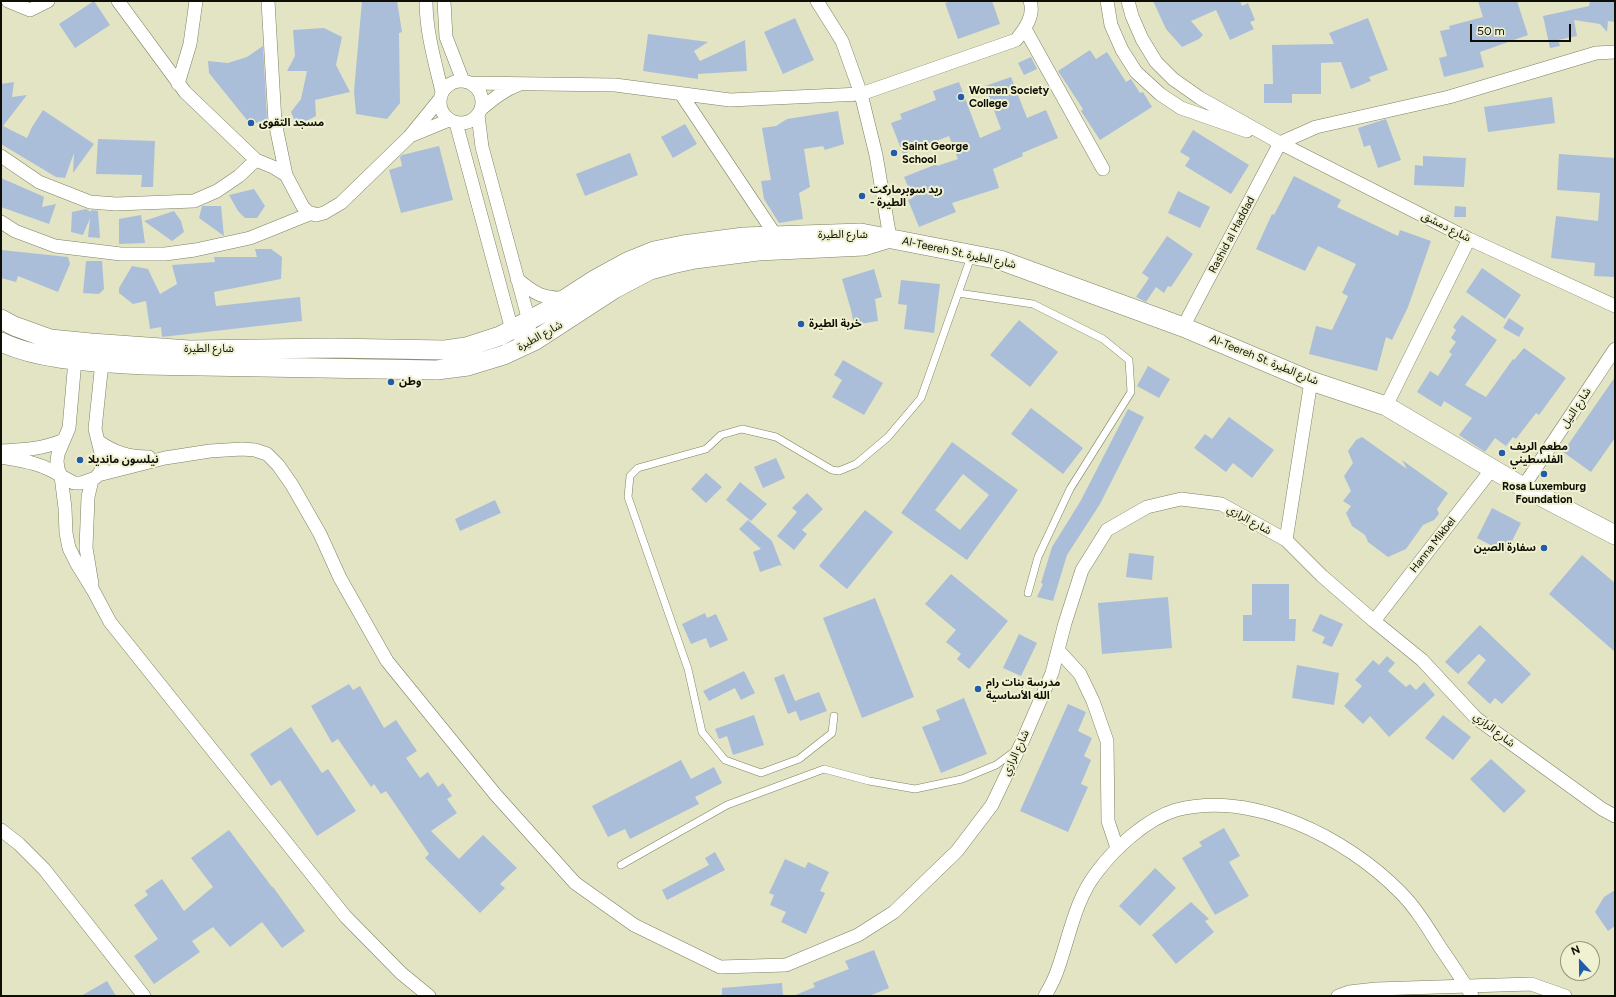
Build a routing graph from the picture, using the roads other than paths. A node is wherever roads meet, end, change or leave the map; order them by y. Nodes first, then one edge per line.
1 (8, 1) edge
2 (48, 1) edge
3 (118, 1) edge
4 (196, 1) edge
5 (268, 1) edge
6 (426, 1) edge
7 (444, 1) edge
8 (817, 1) edge
9 (1030, 1) edge
10 (1107, 1) edge
11 (1128, 1) edge
12 (1025, 29) junction
13 (1615, 52) edge
14 (467, 82) junction
15 (526, 83) junction
16 (178, 84) junction
17 (681, 94) junction
18 (861, 94) junction
19 (441, 95) junction
20 (480, 112) junction
21 (452, 121) junction
22 (409, 137) junction
23 (1280, 143) junction
24 (1, 156) edge
25 (256, 160) junction
26 (1103, 170) dead end
27 (286, 175) junction
28 (312, 213) junction
29 (1, 222) edge
30 (776, 236) junction
31 (890, 238) junction
32 (1469, 239) junction
33 (972, 254) junction
34 (517, 279) junction
35 (958, 293) junction
36 (566, 298) junction
37 (1615, 306) edge
38 (1, 319) edge
39 (520, 325) junction
40 (1183, 327) junction
41 (1, 342) edge
42 (91, 343) junction
43 (530, 343) junction
44 (1615, 349) edge
45 (75, 360) junction
46 (102, 362) junction
47 (1311, 381) junction
48 (1386, 406) junction
49 (64, 440) junction
50 (98, 441) junction
51 (1, 451) edge
52 (1, 457) edge
53 (165, 458) junction
54 (1492, 469) junction
55 (61, 476) junction
56 (95, 477) junction
57 (1523, 487) junction
58 (1615, 535) edge
59 (1286, 540) junction
60 (93, 590) junction
61 (1028, 593) dead end
62 (1374, 621) junction
63 (1058, 650) junction
64 (834, 716) dead end
65 (1019, 748) junction
66 (1615, 816) edge
67 (1, 830) edge
68 (1117, 848) junction
69 (621, 865) dead end
70 (1468, 991) edge
71 (144, 996) edge
72 (429, 996) edge
73 (1045, 996) edge
74 (1338, 996) edge
75 (1565, 996) edge

1 - 2 street
3 - 16 street
4 - 16 street
5 - 27 street
6 - 19 street
7 - 14 street
8 - 18 street
9 - 12 street
10 - 23 street
11 - 23 street
12 - 18 street
12 - 26 street
13 - 23 street
14 - 15 street
14 - 19 street
14 - 20 street
15 - 17 street
15 - 20 street
16 - 25 street
17 - 18 street
17 - 30 street
18 - 31 street
19 - 21 street
19 - 22 street
20 - 21 street
20 - 34 street
21 - 22 street
21 - 39 street
22 - 28 street
23 - 32 street, شارع دمشق
23 - 40 street, Rashid al Haddad
24 - 25 street
25 - 27 street
27 - 28 street
28 - 29 street
30 - 31 main road, شارع الطيرة
30 - 36 main road, شارع الطيرة
31 - 33 main road, Al-Teereh St. شارع الطيرة
31 - 43 main road, شارع الطيرة
32 - 37 street, شارع دمشق
32 - 48 street
33 - 35 lane
33 - 40 main road, Al-Teereh St. شارع الطيرة
34 - 36 street
34 - 39 street
35 - 61 lane
35 - 64 lane
36 - 39 main road, شارع الطيرة
38 - 42 main road, شارع الطيرة
39 - 42 main road, شارع الطيرة
39 - 43 street
40 - 47 main road, Al-Teereh St. شارع الطيرة
41 - 45 main road, شارع الطيرة
42 - 45 street
42 - 46 street
43 - 46 main road, شارع الطيرة
44 - 57 street, شارع النيل
45 - 46 main road, شارع الطيرة
45 - 49 street
46 - 50 street
47 - 48 main road, Al-Teereh St. شارع الطيرة
47 - 59 street
48 - 54 main road, Al-Teereh St. شارع الطيرة
49 - 51 street
49 - 55 street
50 - 53 street
50 - 56 street
52 - 55 street
53 - 56 street
53 - 65 street, شارع الرازي
54 - 57 main road, Al-Teereh St. شارع الطيرة
54 - 62 street, Hanna Mikbel
55 - 56 street
55 - 60 street
56 - 60 street
57 - 58 main road, Al-Teereh St. شارع الطيرة
59 - 62 street, شارع الرازي
59 - 63 street, شارع الرازي
60 - 72 street
62 - 66 street, شارع الرازي
63 - 65 street, شارع الرازي
63 - 68 street
65 - 69 lane
67 - 71 street
68 - 70 street
68 - 73 street
70 - 74 street
70 - 75 street

